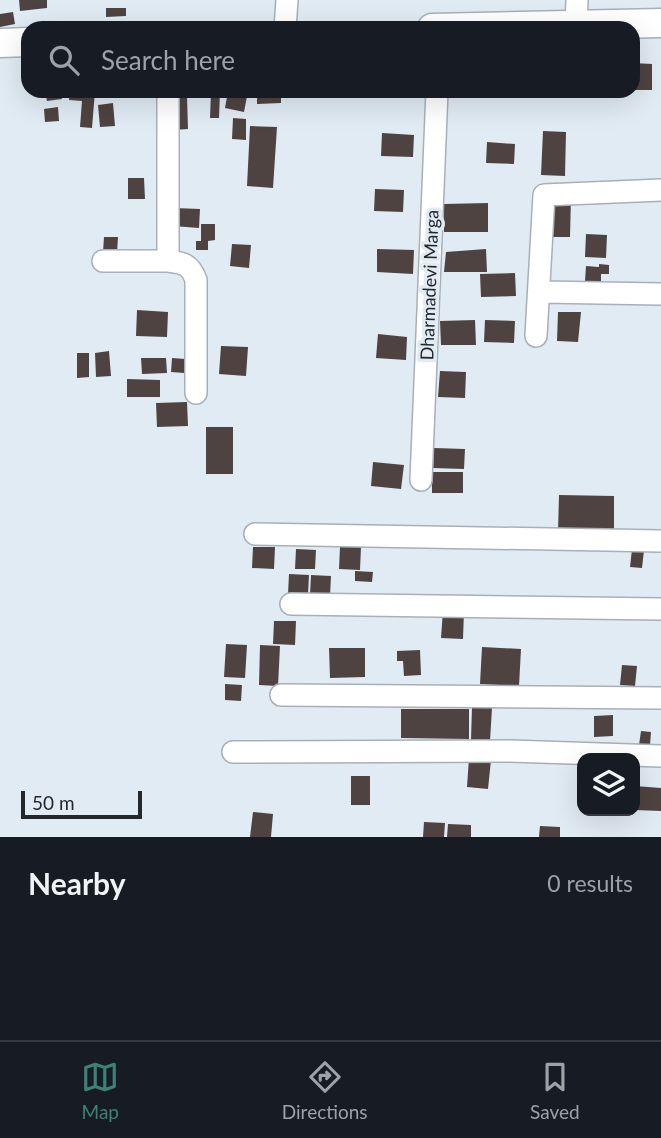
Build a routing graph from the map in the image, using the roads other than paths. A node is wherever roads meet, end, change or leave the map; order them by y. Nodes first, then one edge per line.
1 (287, 0) edge
2 (576, 12) edge
3 (286, 21) edge
4 (500, 21) edge
5 (661, 23) edge
6 (21, 42) edge
7 (0, 43) edge
8 (168, 98) edge
9 (437, 98) edge
10 (661, 190) edge
11 (103, 261) dead end
12 (168, 261) junction
13 (541, 292) junction
14 (661, 294) edge
15 (536, 336) dead end
16 (196, 393) dead end
17 (421, 480) dead end
18 (255, 534) dead end
19 (661, 541) edge
20 (291, 604) dead end
21 (661, 610) edge
22 (281, 695) dead end
23 (661, 698) edge
24 (233, 752) dead end
25 (661, 756) edge

1 - 3 street
2 - 4 main road
2 - 5 main road
6 - 7 main road
8 - 12 street
9 - 17 street, Dharmadevi Marga
10 - 13 street
11 - 12 street
12 - 16 street
13 - 14 street
13 - 15 street
18 - 19 street
20 - 21 street
22 - 23 street
24 - 25 street

